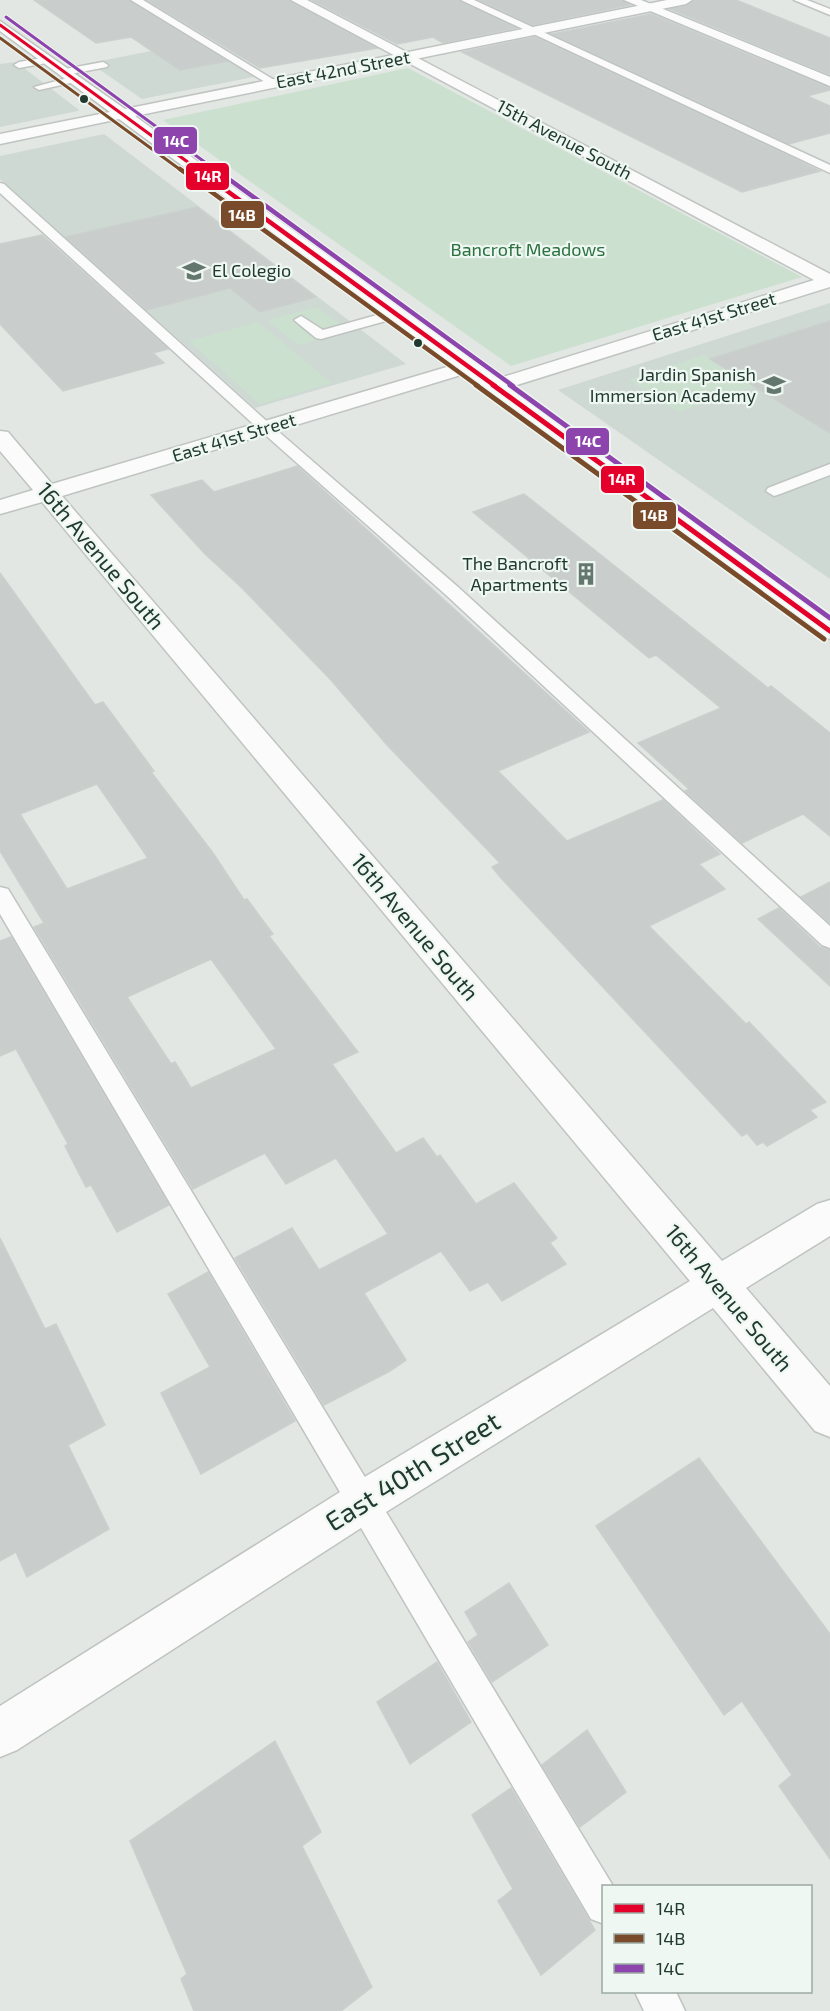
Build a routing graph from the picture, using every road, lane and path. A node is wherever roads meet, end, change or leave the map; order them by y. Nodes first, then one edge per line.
1 (136, 0) edge
2 (297, 0) edge
3 (466, 0) edge
4 (630, 0) edge
5 (686, 0) edge
6 (799, 0) edge
7 (649, 8) junction
8 (830, 12) edge
9 (0, 25) edge
10 (535, 32) junction
11 (406, 57) junction
12 (19, 65) dead end
13 (103, 65) dead end
14 (62, 70) junction
15 (32, 74) dead end
16 (234, 77) dead end
17 (830, 82) edge
18 (274, 83) junction
19 (39, 87) dead end
20 (251, 88) junction
21 (122, 114) junction
22 (0, 139) edge
23 (830, 169) edge
24 (0, 187) edge
25 (830, 281) edge
26 (395, 314) junction
27 (301, 320) dead end
28 (467, 367) junction
29 (494, 386) junction
30 (267, 429) junction
31 (0, 437) edge
32 (830, 470) edge
33 (774, 490) dead end
34 (47, 493) junction
35 (0, 507) edge
36 (830, 631) edge
37 (0, 895) edge
38 (830, 939) edge
39 (830, 1216) edge
40 (718, 1285) junction
41 (830, 1417) edge
42 (363, 1502) junction
43 (0, 1733) edge
44 (602, 1904) edge
45 (655, 1993) edge
46 (666, 2011) edge

1 - 18 lane
2 - 11 street, 15th Avenue South
3 - 10 lane
4 - 7 street
5 - 7 street, East 42nd Street
6 - 8 lane
7 - 10 street, East 42nd Street
7 - 17 street
9 - 14 street
10 - 11 street, East 42nd Street
10 - 23 lane
11 - 18 street, East 42nd Street
11 - 25 street, 15th Avenue South
12 - 14 lane
13 - 14 lane
14 - 15 lane
14 - 19 lane
14 - 21 street
16 - 20 lane
18 - 20 street, East 42nd Street
20 - 21 street, East 42nd Street
21 - 22 street, East 42nd Street
21 - 26 street
24 - 30 lane
25 - 29 street, East 41st Street
26 - 27 lane
26 - 28 street
28 - 29 street
28 - 30 street, East 41st Street
29 - 36 street
30 - 34 street, East 41st Street
30 - 38 lane
31 - 34 street, 16th Avenue South
32 - 33 lane
34 - 35 street, East 41st Street
34 - 40 street, 16th Avenue South
37 - 42 lane
39 - 40 street, East 40th Street
40 - 41 street, 16th Avenue South
40 - 42 street, East 40th Street
42 - 43 street, East 40th Street
42 - 44 lane
45 - 46 lane

